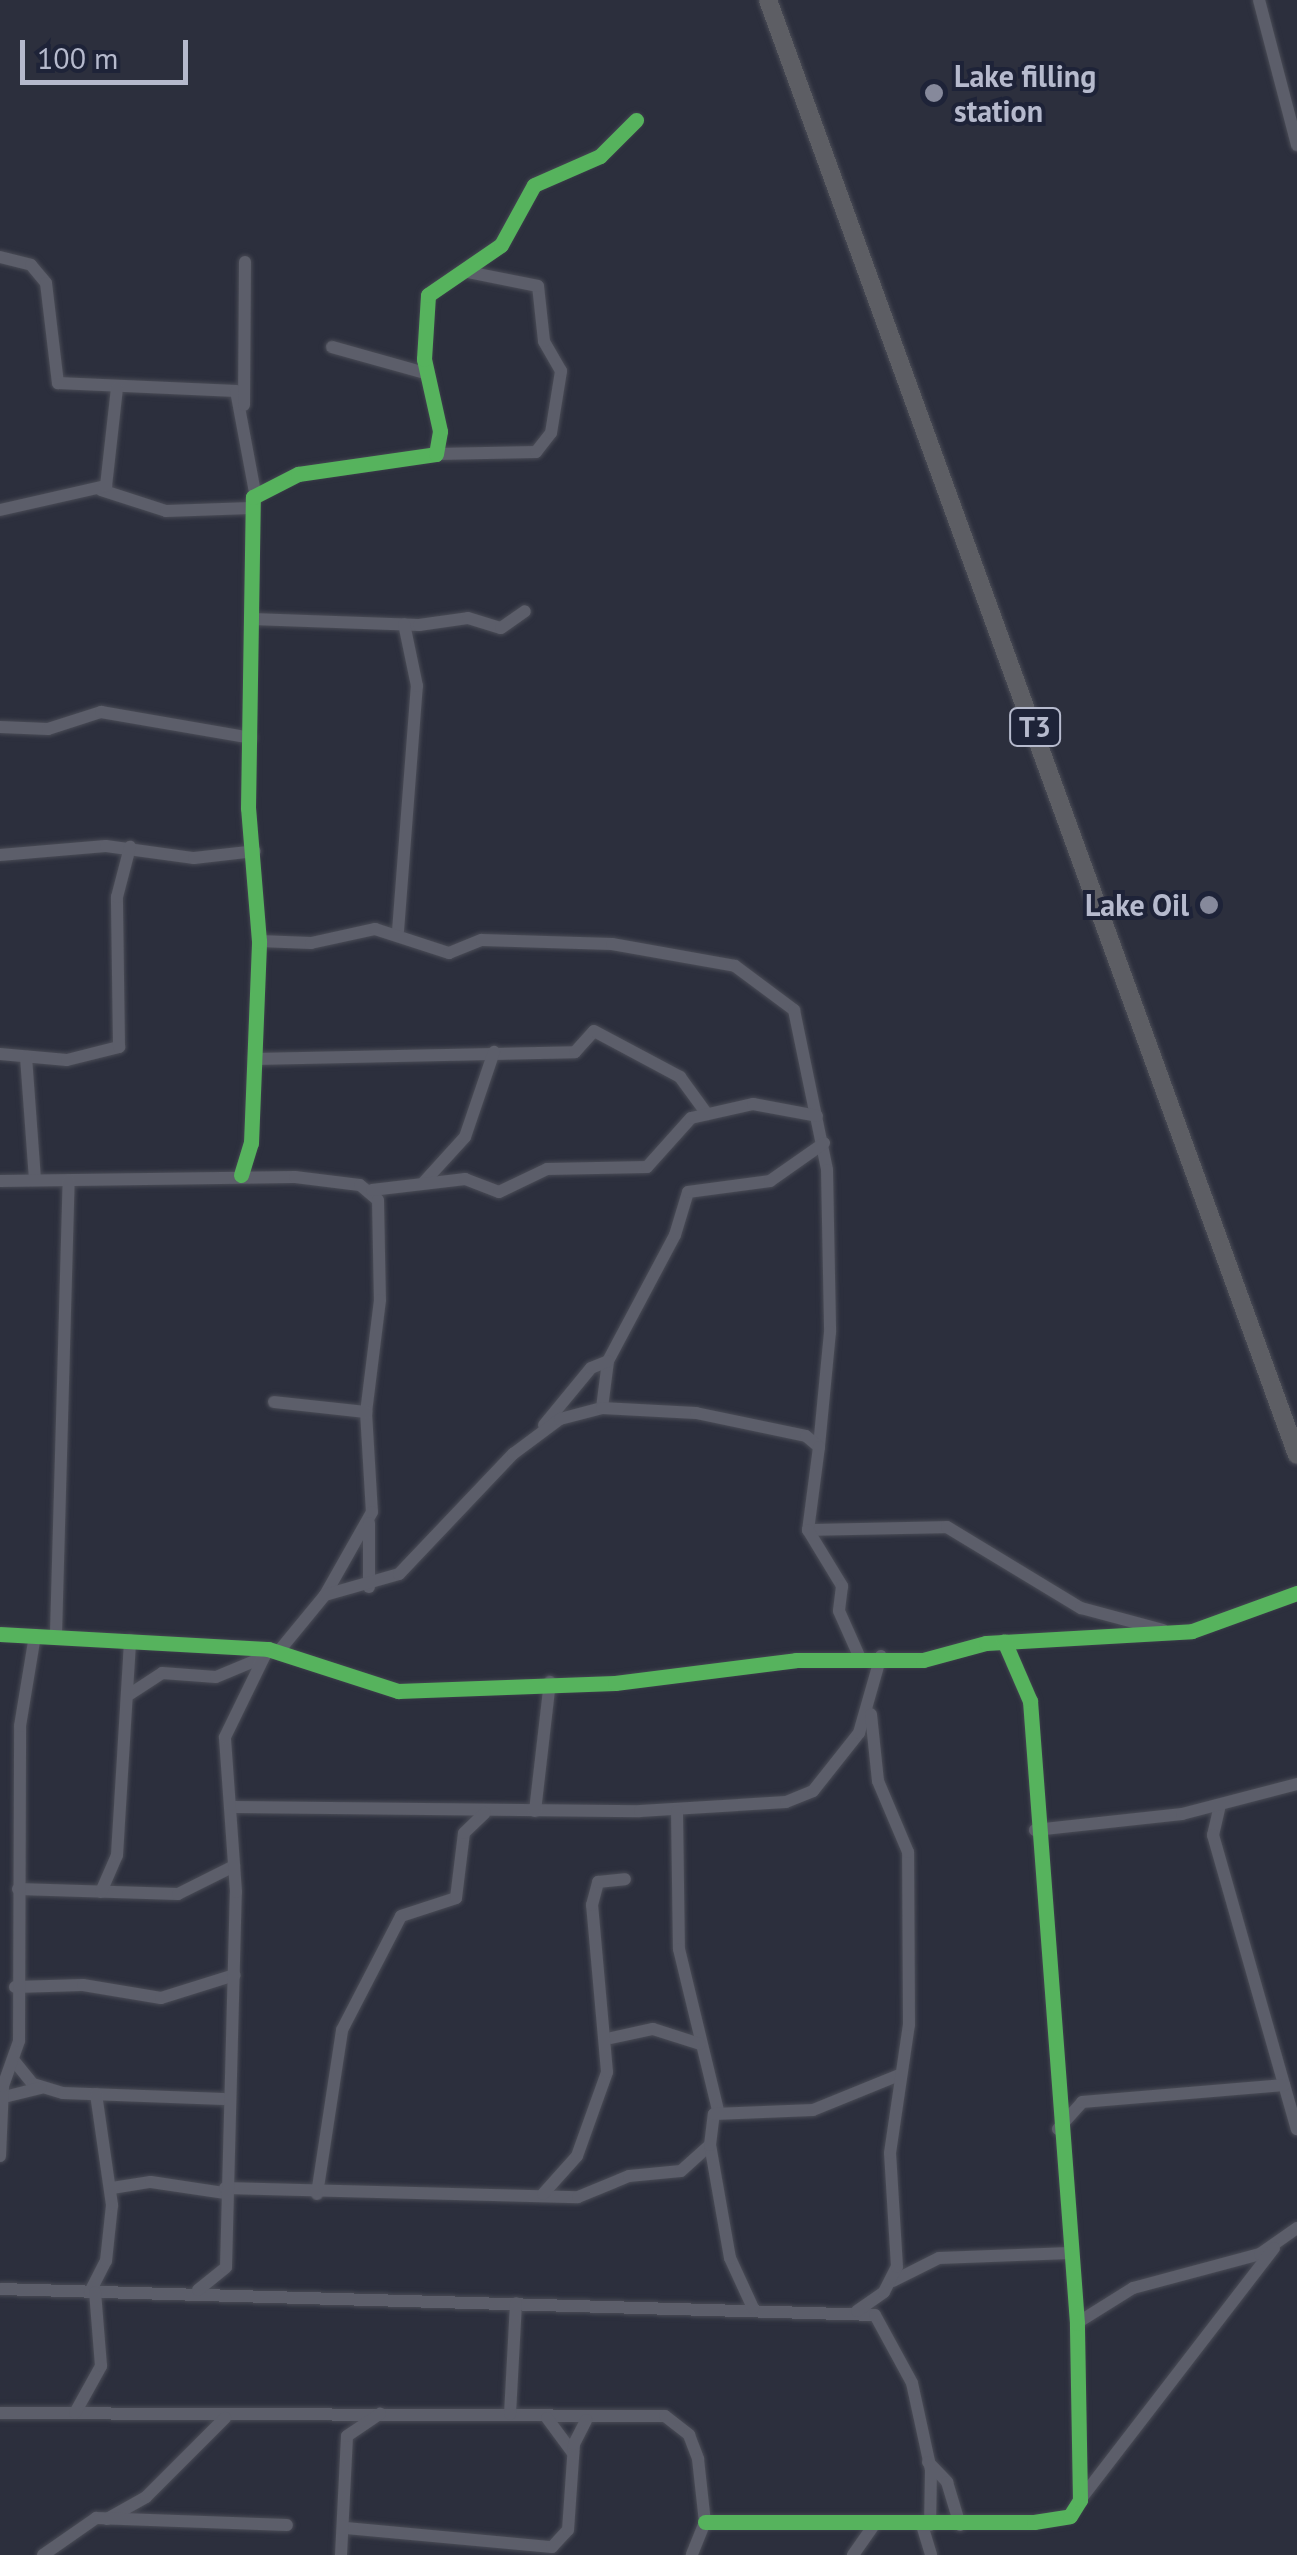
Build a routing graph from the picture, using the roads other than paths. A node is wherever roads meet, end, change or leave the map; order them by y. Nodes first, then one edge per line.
1 (768, 0) edge
2 (1258, 0) edge
3 (636, 120) dead end
4 (1297, 144) edge
5 (0, 257) edge
6 (245, 262) dead end
7 (468, 272) junction
8 (332, 347) dead end
9 (425, 372) junction
10 (117, 388) junction
11 (244, 404) junction
12 (436, 454) junction
13 (98, 490) junction
14 (255, 493) junction
15 (251, 508) junction
16 (0, 510) edge
17 (525, 611) dead end
18 (252, 620) junction
19 (404, 624) junction
20 (0, 726) edge
21 (250, 738) junction
22 (130, 846) junction
23 (255, 851) junction
24 (0, 855) edge
25 (398, 931) junction
26 (259, 940) junction
27 (494, 1052) junction
28 (0, 1054) edge
29 (26, 1057) junction
30 (254, 1059) junction
31 (707, 1114) junction
32 (817, 1116) junction
33 (824, 1144) junction
34 (241, 1175) junction
35 (35, 1179) junction
36 (69, 1180) junction
37 (0, 1181) edge
38 (422, 1183) junction
39 (372, 1190) junction
40 (608, 1361) junction
41 (274, 1402) dead end
42 (602, 1408) junction
43 (366, 1412) junction
44 (540, 1430) junction
45 (818, 1447) junction
46 (1297, 1455) edge
47 (370, 1523) junction
48 (808, 1530) junction
49 (369, 1587) junction
50 (1297, 1593) edge
51 (325, 1595) junction
52 (1168, 1632) junction
53 (0, 1634) edge
54 (56, 1634) junction
55 (35, 1636) junction
56 (130, 1640) junction
57 (1004, 1641) junction
58 (270, 1652) junction
59 (859, 1656) junction
60 (881, 1656) junction
61 (550, 1682) junction
62 (130, 1694) junction
63 (871, 1714) junction
64 (1297, 1784) edge
65 (1220, 1805) junction
66 (234, 1807) junction
67 (676, 1811) junction
68 (487, 1812) junction
69 (535, 1812) junction
70 (1034, 1830) junction
71 (234, 1866) junction
72 (0, 1867) edge
73 (17, 1868) junction
74 (624, 1879) dead end
75 (18, 1889) junction
76 (101, 1892) junction
77 (235, 1975) junction
78 (16, 1987) junction
79 (611, 2038) junction
80 (700, 2044) junction
81 (16, 2062) junction
82 (899, 2075) junction
83 (3, 2077) edge
84 (1284, 2085) junction
85 (40, 2088) junction
86 (96, 2094) junction
87 (4, 2097) junction
88 (224, 2099) junction
89 (718, 2110) junction
90 (1058, 2128) junction
91 (1297, 2129) edge
92 (710, 2145) junction
93 (0, 2156) edge
94 (112, 2188) junction
95 (225, 2190) junction
96 (317, 2194) junction
97 (538, 2196) junction
98 (1297, 2228) edge
99 (1274, 2248) junction
100 (1070, 2252) junction
101 (893, 2281) junction
102 (0, 2289) edge
103 (198, 2290) junction
104 (93, 2292) junction
105 (516, 2303) junction
106 (754, 2308) junction
107 (857, 2311) junction
108 (1077, 2323) junction
109 (0, 2412) edge
110 (75, 2413) junction
111 (380, 2414) junction
112 (510, 2414) junction
113 (545, 2417) junction
114 (225, 2418) junction
115 (586, 2420) junction
116 (573, 2454) junction
117 (926, 2460) junction
118 (1080, 2500) junction
119 (104, 2520) junction
120 (704, 2522) junction
121 (876, 2522) junction
122 (287, 2525) dead end
123 (926, 2525) junction
124 (960, 2525) junction
125 (346, 2528) junction
126 (44, 2555) edge
127 (341, 2555) edge
128 (692, 2555) edge
129 (853, 2555) edge
130 (931, 2555) edge

1 - 46 highway, T3
2 - 4 street
3 - 7 street
5 - 10 street
6 - 11 street
7 - 9 street
7 - 12 street
8 - 9 street
9 - 12 street
10 - 11 street
10 - 13 street
11 - 14 street
12 - 14 street
13 - 15 street
13 - 16 street
14 - 15 street
15 - 18 street
17 - 19 street
18 - 19 street
18 - 21 street
19 - 25 street
20 - 21 street
21 - 23 street
22 - 23 street
22 - 24 street
22 - 29 street
23 - 26 street
25 - 26 street
25 - 32 street
26 - 30 street
27 - 30 street
27 - 31 street
27 - 38 street
28 - 29 street
29 - 35 street
30 - 34 street
31 - 32 street
31 - 38 street
32 - 33 street
33 - 40 street
33 - 45 street
34 - 36 street
34 - 39 street
35 - 36 street
35 - 37 street
36 - 54 street
38 - 39 street
39 - 43 street
40 - 42 street
40 - 44 street
41 - 43 street
42 - 44 street
42 - 45 street
43 - 47 street
44 - 49 street
45 - 48 street
47 - 49 street
47 - 51 street
48 - 52 street
48 - 59 street
49 - 51 street
50 - 52 street
51 - 58 street
52 - 57 street
53 - 55 street
54 - 55 street
54 - 56 street
55 - 73 street
56 - 58 street
56 - 62 street
57 - 60 street
57 - 70 street
58 - 61 street
58 - 62 street
58 - 66 street
59 - 60 street
59 - 61 street
60 - 63 street
61 - 69 street
62 - 76 street
63 - 67 street
63 - 82 street
64 - 65 street
65 - 70 street
65 - 84 street
66 - 68 street
66 - 71 street
67 - 69 street
67 - 80 street
68 - 69 street
68 - 96 street
70 - 90 street
71 - 76 street
71 - 77 street
72 - 73 street
73 - 75 street
74 - 79 street
75 - 76 street
75 - 78 street
77 - 78 street
77 - 88 street
78 - 81 street
79 - 80 street
79 - 97 street
80 - 89 street
81 - 83 street
81 - 85 street
82 - 89 street
82 - 101 street
83 - 87 street
84 - 90 street
84 - 91 street
85 - 86 street
85 - 87 street
86 - 88 street
86 - 94 street
87 - 93 street
88 - 95 street
89 - 92 street
90 - 100 street
92 - 97 street
92 - 106 street
94 - 95 street
94 - 104 street
95 - 96 street
95 - 103 street
96 - 97 street
98 - 99 street
99 - 108 street
99 - 118 street
100 - 101 street
100 - 108 street
101 - 107 street
102 - 104 street
103 - 104 street
103 - 105 street
104 - 110 street
105 - 106 street
105 - 112 street
106 - 107 street
107 - 117 street
108 - 118 street
109 - 110 street
110 - 114 street
111 - 112 street
111 - 114 street
111 - 125 street
112 - 113 street
113 - 115 street
113 - 116 street
114 - 119 street
115 - 116 street
115 - 120 street
116 - 125 street
117 - 123 street
117 - 124 street
118 - 124 street
119 - 122 street
119 - 126 street
120 - 121 street
120 - 128 street
121 - 123 street
121 - 129 street
123 - 124 street
123 - 130 street
125 - 127 street

